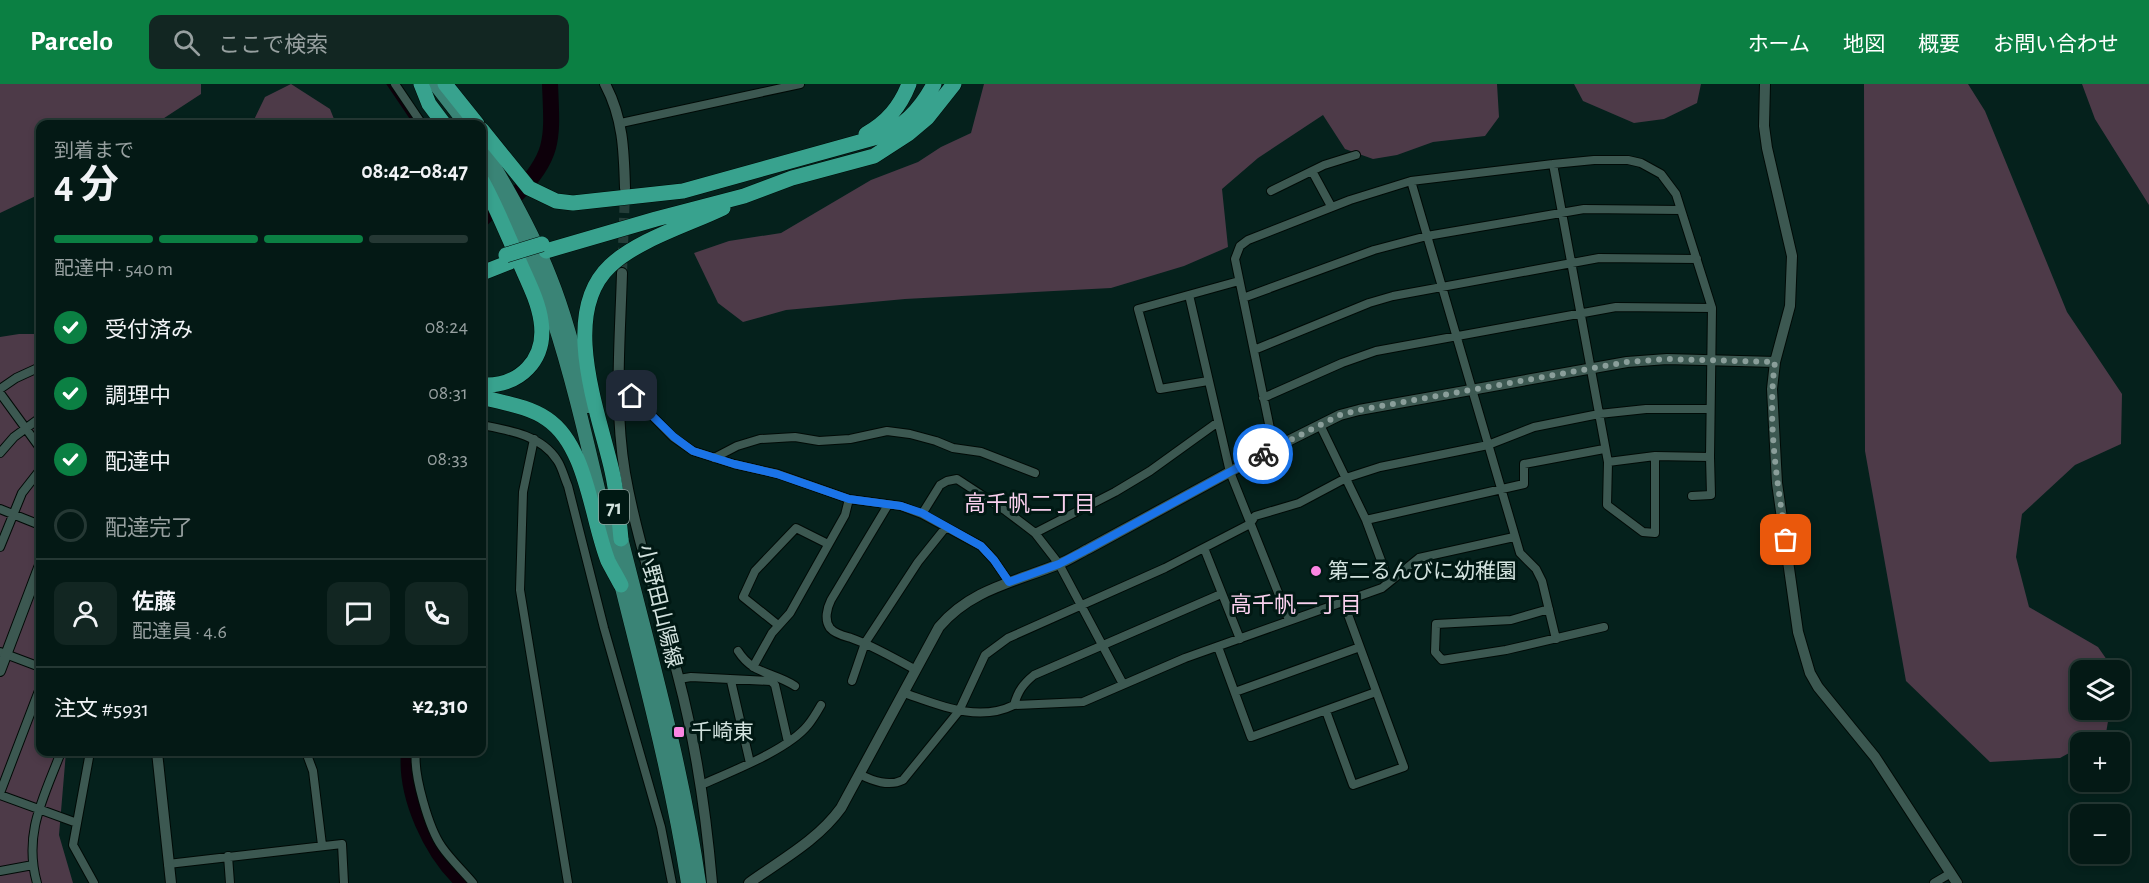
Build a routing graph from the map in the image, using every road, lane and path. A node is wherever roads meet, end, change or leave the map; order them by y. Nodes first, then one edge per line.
1 (395, 84) edge
2 (421, 84) edge
3 (435, 84) edge
4 (445, 84) edge
5 (605, 84) edge
6 (800, 84) edge
7 (909, 84) edge
8 (934, 84) edge
9 (943, 84) edge
10 (954, 84) edge
11 (1765, 84) edge
12 (419, 120) edge
13 (441, 120) edge
14 (449, 120) edge
15 (463, 120) edge
16 (474, 120) edge
17 (621, 123) junction
18 (486, 135) edge
19 (851, 144) junction
20 (486, 153) edge
21 (1356, 155) dead end
22 (1553, 164) junction
23 (833, 166) junction
24 (1312, 171) junction
25 (746, 173) junction
26 (486, 174) edge
27 (1411, 181) junction
28 (625, 188) tunnel mouth
29 (486, 189) edge
30 (1272, 191) dead end
31 (744, 196) junction
32 (1331, 206) junction
33 (1681, 210) junction
34 (1562, 211) junction
35 (1427, 236) junction
36 (544, 248) junction
37 (508, 258) junction
38 (1697, 259) junction
39 (486, 263) edge
40 (1571, 263) junction
41 (486, 271) edge
42 (622, 273) tunnel mouth
43 (1239, 281) junction
44 (1442, 286) junction
45 (1189, 295) junction
46 (1243, 298) junction
47 (1712, 308) junction
48 (1581, 314) junction
49 (1456, 336) junction
50 (1254, 350) junction
51 (1712, 360) junction
52 (1775, 362) junction
53 (1590, 367) junction
54 (36, 369) edge
55 (1208, 381) junction
56 (618, 382) junction
57 (486, 385) edge
58 (1472, 388) junction
59 (0, 391) edge
60 (486, 398) edge
61 (1263, 398) junction
62 (1710, 410) junction
63 (1599, 414) junction
64 (36, 421) edge
65 (1218, 422) junction
66 (1320, 425) junction
67 (486, 426) edge
68 (26, 428) junction
69 (534, 439) junction
70 (36, 442) edge
71 (1488, 445) junction
72 (1274, 448) junction
73 (1604, 449) junction
74 (0, 453) edge
75 (1654, 456) junction
76 (1710, 457) junction
77 (714, 458) junction
78 (1608, 462) junction
79 (1230, 472) junction
80 (1035, 473) dead end
81 (36, 475) edge
82 (1346, 478) junction
83 (1501, 490) junction
84 (1692, 496) dead end
85 (849, 499) junction
86 (888, 505) junction
87 (0, 509) edge
88 (922, 513) junction
89 (13, 514) junction
90 (1366, 520) junction
91 (36, 523) edge
92 (1250, 524) junction
93 (946, 527) junction
94 (1035, 533) junction
95 (1514, 537) junction
96 (621, 539) junction
97 (828, 544) junction
98 (0, 547) edge
99 (1204, 548) junction
100 (1059, 564) junction
101 (36, 575) edge
102 (1009, 582) junction
103 (1389, 582) junction
104 (621, 585) junction
105 (656, 594) junction
106 (1221, 594) junction
107 (636, 600) junction
108 (1343, 601) junction
109 (1082, 605) junction
110 (1549, 609) junction
111 (1289, 620) junction
112 (778, 625) junction
113 (1604, 627) dead end
114 (1240, 639) junction
115 (1556, 639) junction
116 (864, 643) junction
117 (1104, 644) junction
118 (1218, 646) junction
119 (1360, 647) junction
120 (738, 651) dead end
121 (3, 653) edge
122 (36, 665) edge
123 (753, 667) junction
124 (916, 670) junction
125 (0, 671) edge
126 (679, 679) junction
127 (731, 681) junction
128 (852, 681) dead end
129 (1123, 684) junction
130 (795, 686) dead end
131 (1235, 692) junction
132 (1376, 692) junction
133 (904, 693) junction
134 (36, 699) edge
135 (821, 705) dead end
136 (1014, 705) junction
137 (958, 711) junction
138 (1326, 711) junction
139 (788, 742) junction
140 (59, 756) edge
141 (89, 756) edge
142 (158, 756) edge
143 (308, 756) edge
144 (416, 756) edge
145 (750, 763) junction
146 (860, 774) junction
147 (701, 785) junction
148 (0, 794) edge
149 (39, 810) junction
150 (77, 823) junction
151 (322, 845) junction
152 (228, 856) junction
153 (168, 864) junction
154 (33, 865) junction
155 (0, 871) edge
156 (1954, 878) edge
157 (37, 883) edge
158 (94, 883) edge
159 (171, 883) edge
160 (230, 883) edge
161 (344, 883) edge
162 (473, 883) edge
163 (568, 883) edge
164 (672, 883) edge
165 (688, 883) edge
166 (699, 883) edge
167 (712, 883) edge
168 (749, 883) edge
169 (1934, 883) edge

1 - 12 street
2 - 13 highway
2 - 14 main road
3 - 15 main road
4 - 16 highway
5 - 17 street
6 - 17 street
7 - 19 highway
8 - 19 highway
9 - 23 highway
10 - 23 highway
11 - 52 street
17 - 28 street
18 - 25 highway
19 - 25 highway
20 - 96 main road, 小野田山陽線 / 71
21 - 24 street
22 - 27 street
22 - 33 street
22 - 34 street
23 - 31 highway
24 - 30 street
24 - 32 street
25 - 36 highway
26 - 104 main road, 小野田山陽線 / 71
27 - 32 street
27 - 35 street
29 - 57 highway
31 - 36 highway
31 - 96 highway
32 - 43 street
33 - 34 street
33 - 38 street
34 - 35 street
34 - 40 street
35 - 44 street
35 - 46 street
36 - 37 highway, bridge
37 - 39 highway
37 - 41 highway
38 - 40 street
38 - 47 street
40 - 44 street
40 - 48 street
42 - 56 street
43 - 45 street
43 - 46 street
44 - 49 street
44 - 50 street
45 - 55 street
45 - 55 street
46 - 50 street
47 - 48 street
47 - 51 street
48 - 49 street
48 - 53 street
49 - 58 street
49 - 61 street
50 - 61 street
51 - 52 street
51 - 53 street
51 - 62 street
52 - 156 street
53 - 58 street
53 - 63 street
54 - 59 street
55 - 65 street
56 - 77 street
56 - 105 street
58 - 66 street
58 - 71 street
59 - 68 street
60 - 104 highway
61 - 72 street
62 - 63 street
62 - 76 street
63 - 71 street
63 - 73 street
64 - 68 street
65 - 79 street
65 - 94 street
66 - 72 street
66 - 82 street
67 - 69 street
68 - 70 street
68 - 74 street
69 - 163 street
69 - 164 street
71 - 82 street
71 - 83 street
72 - 79 street
73 - 78 street
73 - 83 street
75 - 76 street
75 - 78 street
75 - 78 street
76 - 84 street
77 - 80 street
77 - 85 street
79 - 92 street
79 - 100 street
81 - 89 street
82 - 90 street
82 - 92 street
83 - 90 street
83 - 95 street
85 - 86 street
85 - 97 street
86 - 88 street
86 - 116 street
87 - 89 street
88 - 93 street
88 - 94 street
89 - 91 street
89 - 98 street
90 - 103 street
92 - 99 street
92 - 111 street
93 - 102 street
93 - 116 street
94 - 100 street
95 - 103 street
95 - 110 street
96 - 107 main road, 小野田山陽線 / 71
97 - 112 street
97 - 112 street
99 - 106 street
99 - 109 street
100 - 102 street
100 - 109 street
101 - 121 street
102 - 124 street
103 - 108 street
104 - 165 main road, 小野田山陽線 / 71
105 - 107 street
105 - 126 street
106 - 114 street
106 - 117 street
107 - 166 main road, 小野田山陽線 / 71
108 - 111 street
108 - 119 street
109 - 117 street
109 - 137 street
110 - 115 street
110 - 115 street
111 - 114 street
112 - 123 street
113 - 115 street
114 - 118 street
116 - 124 street
116 - 128 street
117 - 129 street
117 - 136 street
118 - 129 street
118 - 131 street
119 - 131 street
119 - 132 street
120 - 123 street
121 - 122 street
121 - 125 street
123 - 130 street
124 - 133 street
126 - 127 street
126 - 147 street
127 - 139 street
127 - 145 street
129 - 136 street
131 - 138 street
132 - 138 street
132 - 138 street
133 - 137 street
133 - 146 street
134 - 148 street
135 - 139 street
136 - 137 street
137 - 146 street
139 - 145 street
140 - 149 street
141 - 150 street
142 - 153 street
143 - 151 street
144 - 162 street
145 - 147 street
146 - 168 street
147 - 167 street
148 - 149 street
149 - 150 street
149 - 154 street
150 - 158 street
151 - 152 street
151 - 161 street
152 - 153 street
152 - 160 street
153 - 159 street
154 - 155 street
154 - 157 street
156 - 169 street

